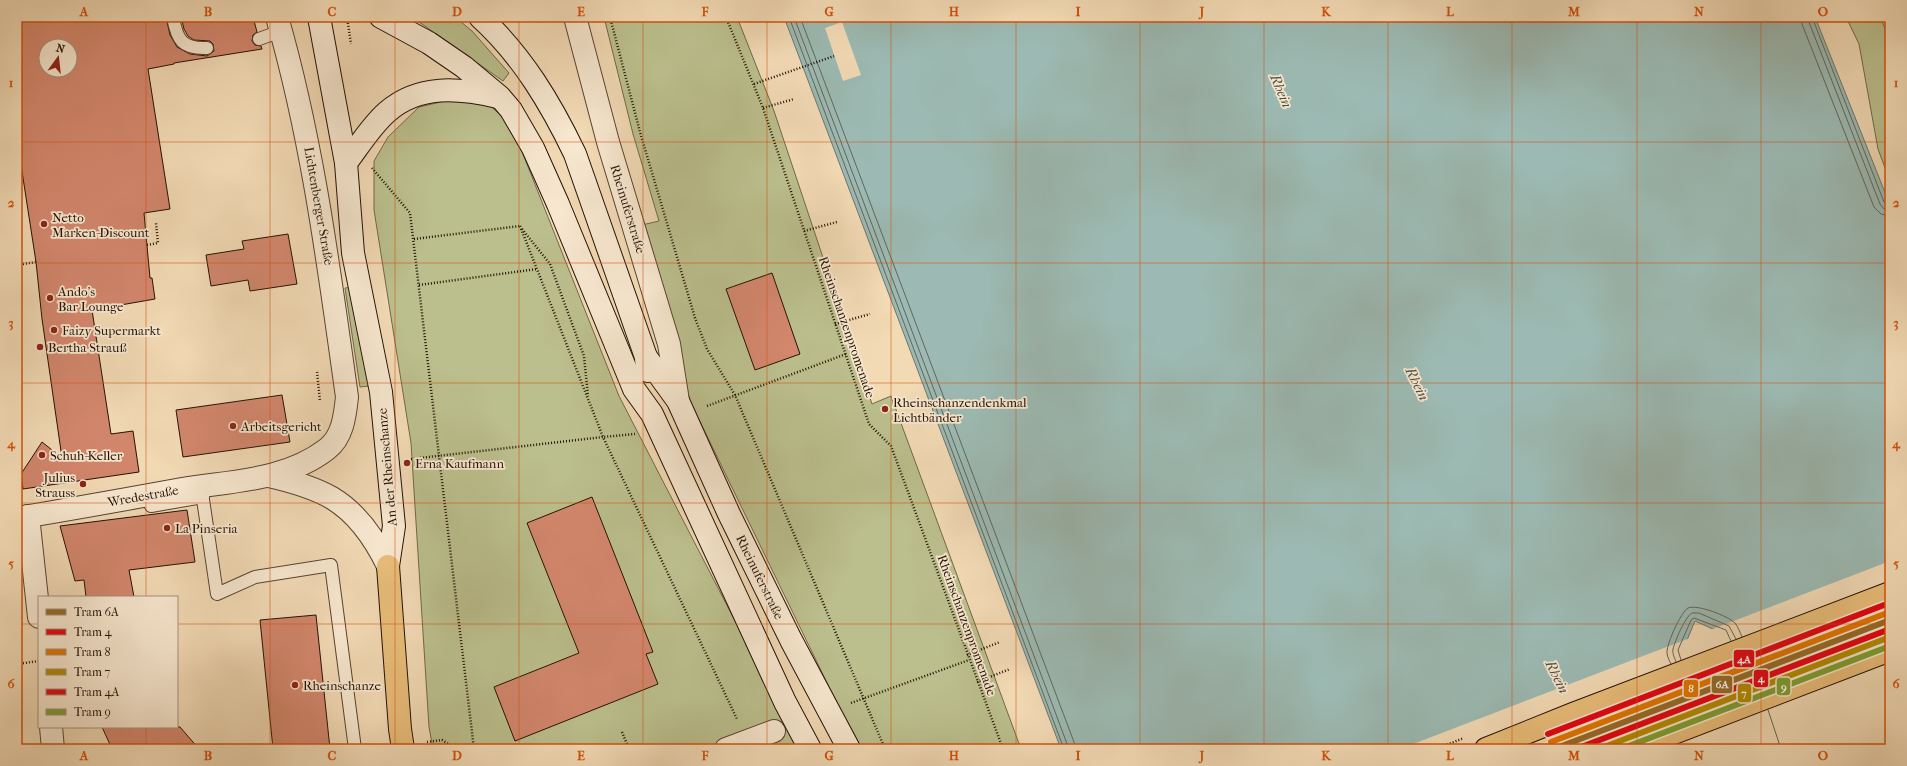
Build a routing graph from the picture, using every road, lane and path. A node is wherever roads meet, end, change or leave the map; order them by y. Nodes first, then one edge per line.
1 (173, 17) edge
2 (319, 17) edge
3 (381, 17) edge
4 (480, 17) edge
5 (575, 17) edge
6 (610, 17) edge
7 (726, 17) edge
8 (279, 24) edge
9 (259, 39) dead end
10 (207, 48) dead end
11 (834, 56) dead end
12 (754, 84) junction
13 (500, 97) junction
14 (794, 100) dead end
15 (763, 108) junction
16 (346, 163) junction
17 (369, 164) dead end
18 (837, 222) dead end
19 (156, 223) dead end
20 (520, 226) junction
21 (804, 232) junction
22 (414, 239) junction
23 (147, 245) dead end
24 (36, 262) dead end
25 (17, 265) edge
26 (537, 269) junction
27 (419, 284) junction
28 (870, 314) dead end
29 (835, 324) junction
30 (846, 354) junction
31 (646, 357) junction
32 (381, 392) joint
33 (735, 395) junction
34 (347, 397) joint
35 (678, 400) junction
36 (589, 401) junction
37 (652, 414) junction
38 (635, 434) dead end
39 (603, 437) junction
40 (440, 456) junction
41 (403, 460) dead end
42 (269, 476) junction
43 (202, 492) junction
44 (25, 521) edge
45 (388, 566) junction
46 (1890, 593) edge
47 (38, 610) edge
48 (1000, 642) dead end
49 (1890, 650) edge
50 (967, 655) junction
51 (969, 660) junction
52 (38, 661) edge
53 (17, 664) edge
54 (1010, 669) dead end
55 (977, 682) junction
56 (865, 698) junction
57 (51, 728) edge
58 (774, 731) dead end
59 (622, 732) dead end
60 (748, 741) junction
61 (427, 742) dead end
62 (53, 749) edge
63 (355, 749) edge
64 (403, 749) edge
65 (456, 749) edge
66 (474, 749) edge
67 (628, 749) edge
68 (726, 749) edge
69 (810, 749) edge
70 (849, 749) edge
71 (885, 749) edge
72 (1003, 749) edge
73 (1486, 749) edge
74 (1632, 749) edge

1 - 10 lane
2 - 16 street, Lichtenberger Straße
3 - 13 street
4 - 31 street
5 - 35 street, Rheinuferstraße
6 - 33 path
7 - 12 path, Rheinschanzenpromenade
8 - 9 lane
8 - 34 street, Lichtenberger Straße
11 - 12 path
12 - 15 path, Rheinschanzenpromenade
13 - 16 street
13 - 37 street
14 - 15 path
15 - 21 path, Rheinschanzenpromenade
16 - 32 street, Lichtenberger Straße
17 - 22 path
18 - 21 path
19 - 23 path
20 - 22 path
20 - 26 path
20 - 36 path
21 - 29 path, Rheinschanzenpromenade
22 - 27 path
24 - 25 path
26 - 27 path
26 - 36 path
27 - 40 path
28 - 29 path
29 - 30 path, Rheinschanzenpromenade
30 - 33 path
30 - 50 path, Rheinschanzenpromenade
31 - 35 street, Rheinuferstraße
31 - 37 street
32 - 45 street, An der Rheinschanze
33 - 56 path
34 - 42 street, Wredestraße
35 - 70 street, Rheinuferstraße
36 - 39 path
37 - 69 street
38 - 39 path
39 - 40 path
39 - 60 path
40 - 41 path
40 - 66 path
42 - 43 street, Wredestraße
42 - 45 street, Wredestraße
43 - 44 street, Wredestraße
43 - 63 lane
44 - 47 street
45 - 64 highway
46 - 73 highway
48 - 50 path
49 - 74 highway
50 - 51 path, Rheinschanzenpromenade
51 - 55 path, Rheinschanzenpromenade
51 - 56 path
52 - 53 path
54 - 55 path
55 - 72 path, Rheinschanzenpromenade
56 - 71 path
57 - 62 street
58 - 60 street
59 - 67 path
60 - 68 street
61 - 65 path

